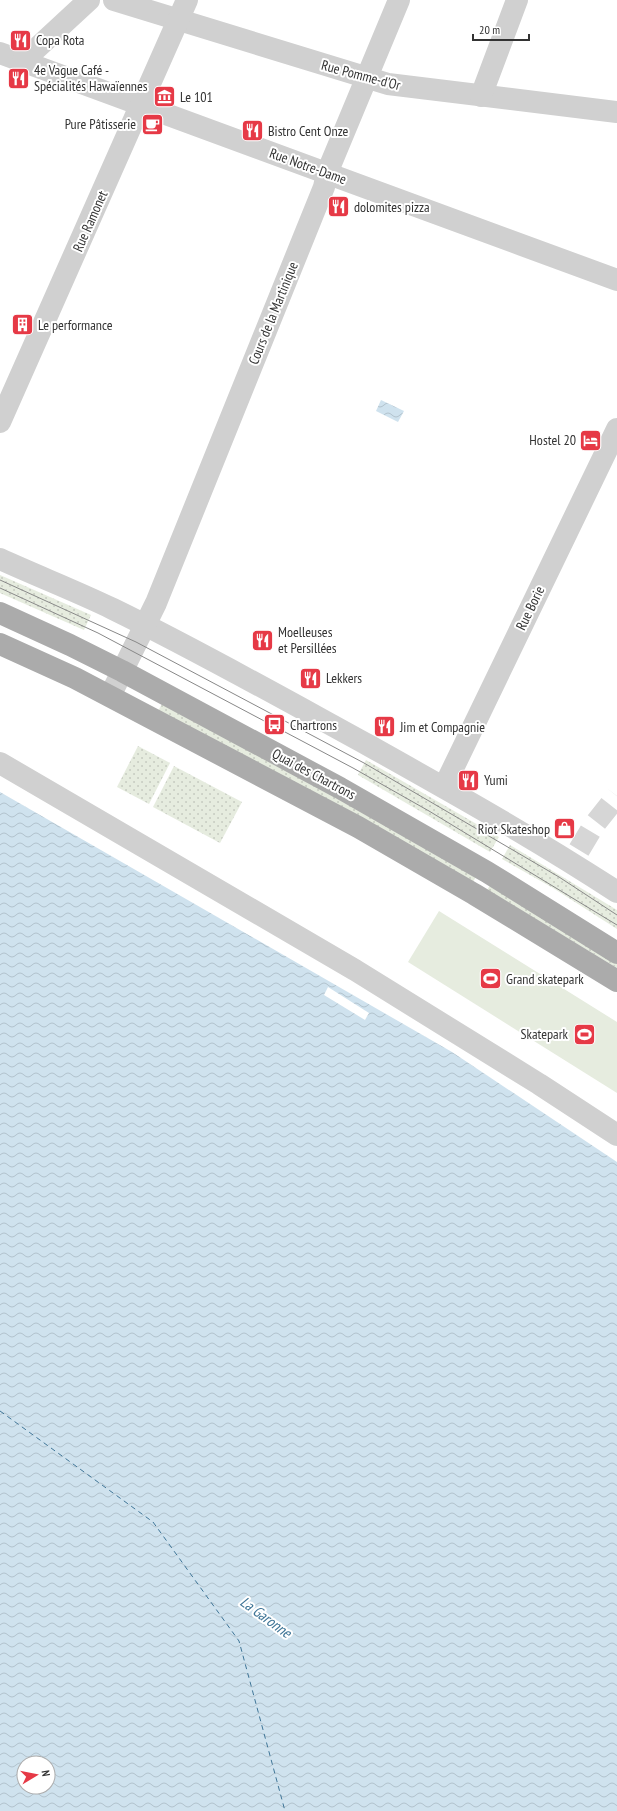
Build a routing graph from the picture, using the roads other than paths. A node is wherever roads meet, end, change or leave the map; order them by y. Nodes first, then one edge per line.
1 (89, 0) edge
2 (114, 0) edge
3 (187, 0) edge
4 (399, 0) edge
5 (517, 0) edge
6 (178, 20) junction
7 (0, 52) edge
8 (23, 61) junction
9 (367, 79) junction
10 (481, 96) junction
11 (141, 105) junction
12 (615, 107) edge
13 (327, 173) junction
14 (617, 280) edge
15 (0, 422) edge
16 (617, 429) edge
17 (0, 559) edge
18 (0, 613) edge
19 (144, 625) junction
20 (0, 644) edge
21 (122, 671) junction
22 (110, 696) junction
23 (0, 763) edge
24 (444, 787) junction
25 (617, 892) edge
26 (617, 953) edge
27 (617, 981) edge
28 (617, 1135) edge

1 - 8 street
2 - 6 street, Rue Pomme-d'Or
3 - 6 street, Rue Ramonet
4 - 9 street, Cours de la Martinique
5 - 10 street
6 - 9 street, Rue Pomme-d'Or
6 - 11 street, Rue Ramonet
7 - 8 street, Rue Notre-Dame
8 - 11 street, Rue Notre-Dame
9 - 10 street, Rue Pomme-d'Or
9 - 13 street, Cours de la Martinique
10 - 12 street, Rue Pomme-d'Or
11 - 13 street, Rue Notre-Dame
11 - 15 street, Rue Ramonet
13 - 14 street, Rue Notre-Dame
13 - 19 street, Cours de la Martinique
16 - 24 street, Rue Borie
17 - 19 street
18 - 21 main road, Quai des Chartrons
19 - 21 street, Cours de la Martinique
19 - 24 street
20 - 22 main road, Quai des Chartrons
21 - 22 street, Cours de la Martinique
21 - 26 main road, Quai des Chartrons
22 - 27 main road, Quai des Chartrons
23 - 28 street
24 - 25 street

